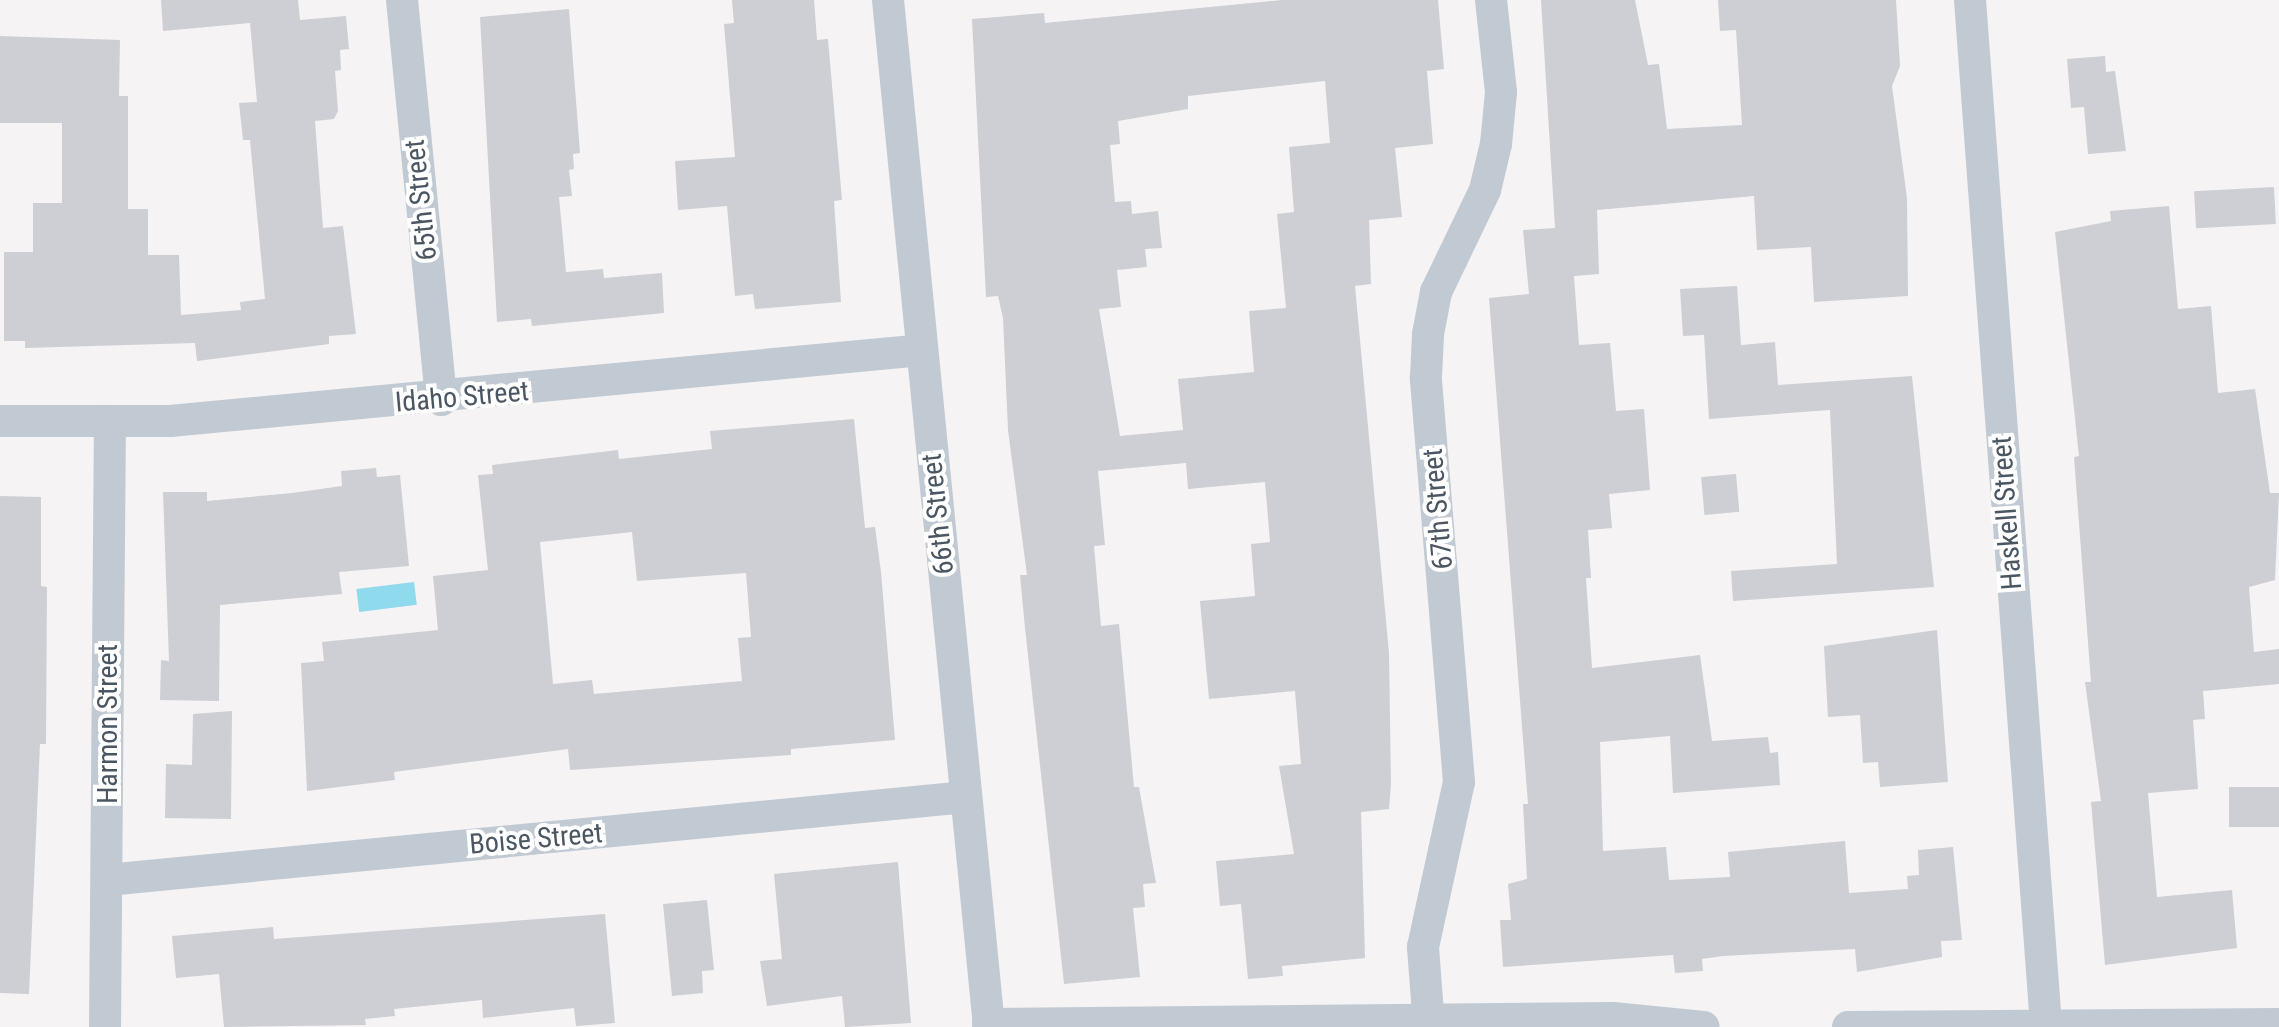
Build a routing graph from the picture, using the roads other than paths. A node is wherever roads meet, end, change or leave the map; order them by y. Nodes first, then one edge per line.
1 (402, 0) edge
2 (888, 0) edge
3 (1492, 0) edge
4 (1970, 0) edge
5 (922, 350) junction
6 (442, 400) junction
7 (0, 420) edge
8 (110, 421) junction
9 (966, 798) junction
10 (106, 880) junction
11 (1428, 1024) edge
12 (2279, 1024) edge
13 (988, 1026) edge
14 (1687, 1026) edge
15 (2046, 1026) edge
16 (105, 1027) edge
17 (1848, 1027) edge

1 - 6 street, 65th Street
2 - 5 street, 66th Street
3 - 11 street, 67th Street
4 - 15 street, Haskell Street
5 - 6 street, Idaho Street
5 - 9 street, 66th Street
6 - 8 street, Idaho Street
7 - 8 street, Idaho Street
8 - 10 street, Harmon Street
9 - 10 street, Boise Street
9 - 13 street, 66th Street
10 - 16 street, Harmon Street
11 - 13 street
11 - 14 street
12 - 15 street
15 - 17 street

